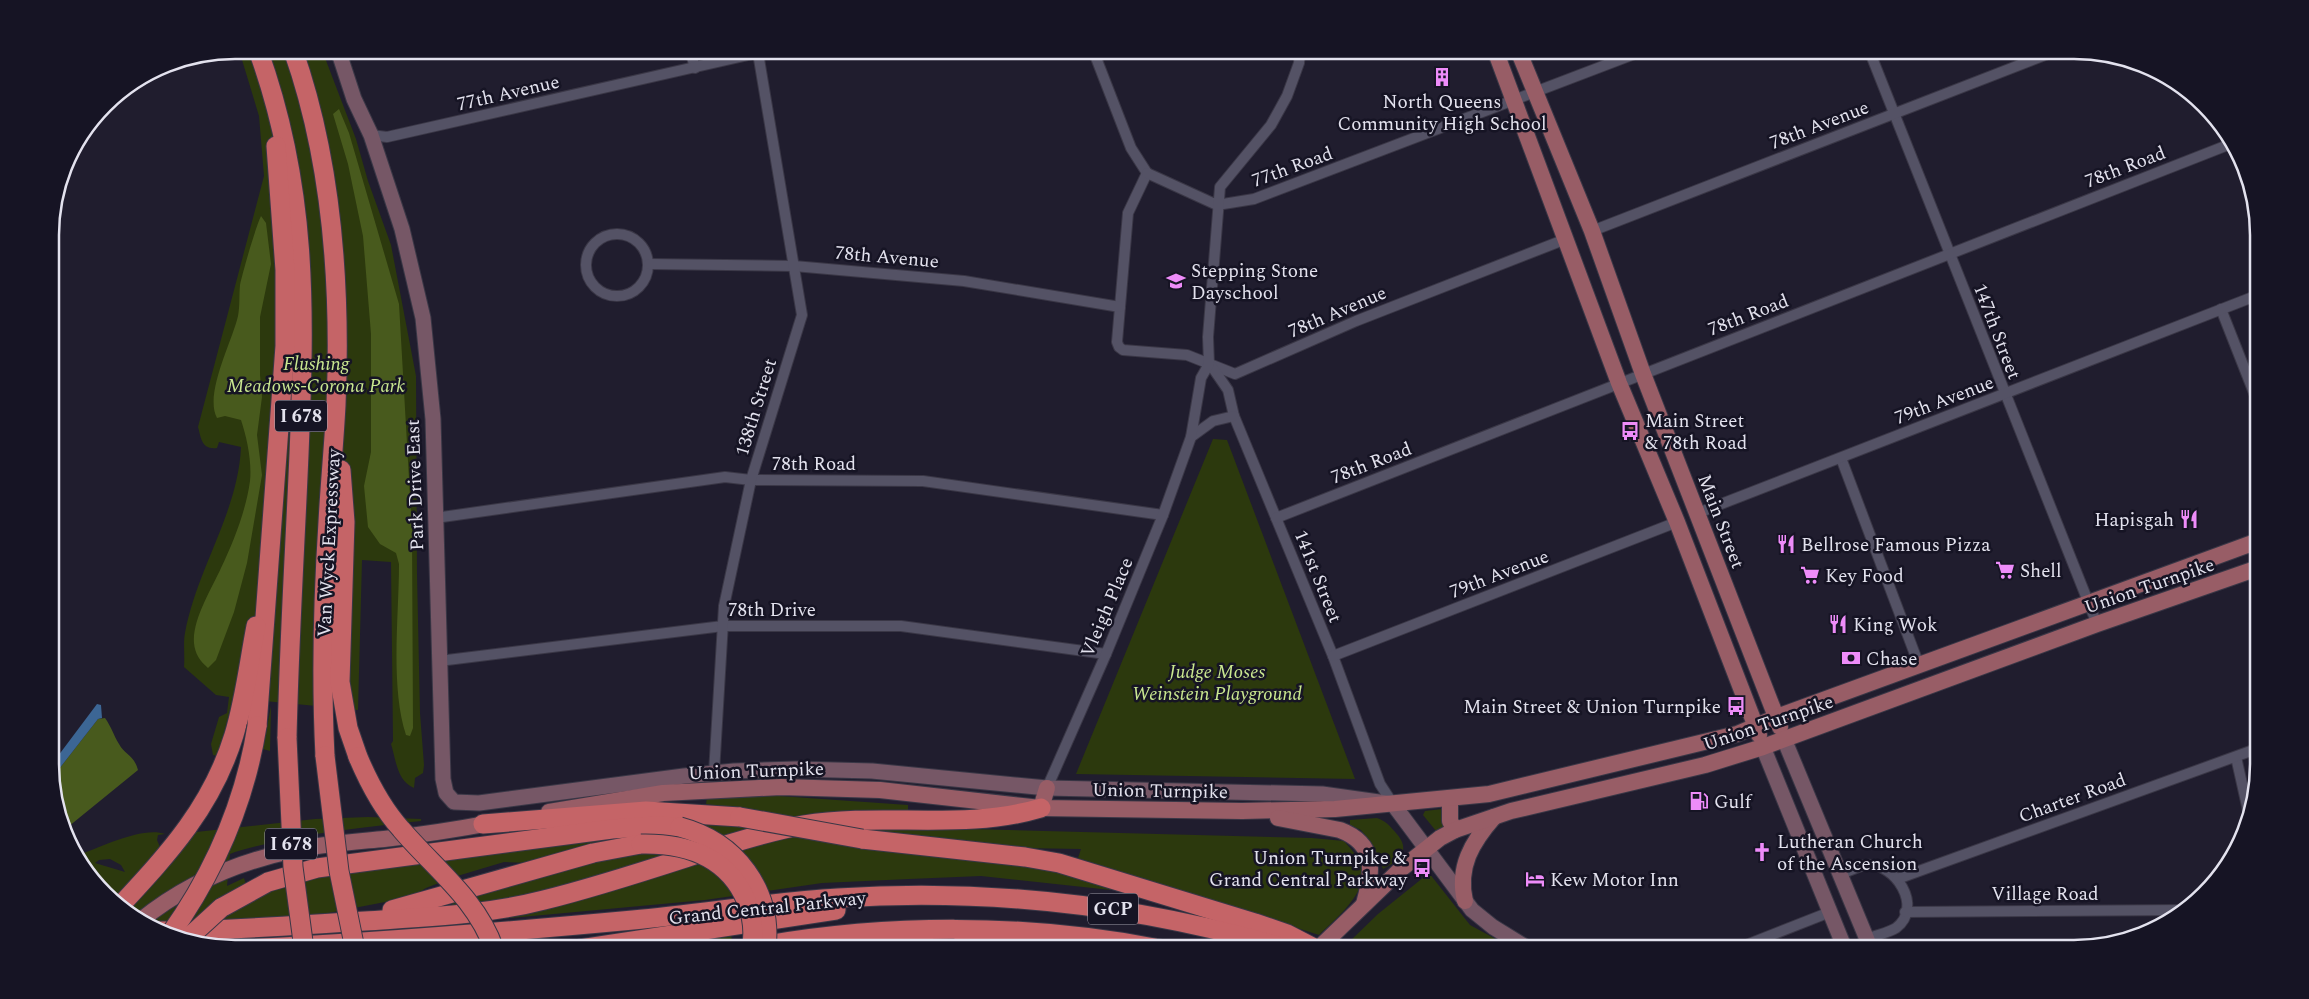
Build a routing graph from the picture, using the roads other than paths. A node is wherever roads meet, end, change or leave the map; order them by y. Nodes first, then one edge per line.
1 (261, 59) edge
2 (296, 59) edge
3 (341, 59) edge
4 (692, 59) edge
5 (733, 59) edge
6 (759, 59) edge
7 (1096, 59) edge
8 (1300, 59) edge
9 (1498, 59) edge
10 (1521, 59) edge
11 (1622, 59) edge
12 (1873, 59) edge
13 (2035, 59) edge
14 (695, 68) junction
15 (1534, 93) junction
16 (273, 98) junction
17 (1514, 100) junction
18 (1894, 114) junction
19 (371, 135) junction
20 (2226, 146) edge
21 (1147, 173) junction
22 (1217, 205) junction
23 (1592, 231) junction
24 (1566, 240) junction
25 (1949, 254) junction
26 (648, 264) junction
27 (794, 266) junction
28 (2250, 298) edge
29 (1120, 307) junction
30 (2221, 309) junction
31 (1209, 364) junction
32 (1643, 374) junction
33 (1619, 383) junction
34 (2250, 383) edge
35 (2004, 394) junction
36 (336, 404) junction
37 (1234, 416) junction
38 (1191, 437) junction
39 (1841, 458) junction
40 (751, 480) junction
41 (1698, 513) junction
42 (1163, 515) junction
43 (435, 518) junction
44 (1276, 518) junction
45 (1677, 522) junction
46 (2250, 544) edge
47 (268, 561) junction
48 (2250, 571) edge
49 (2088, 604) junction
50 (2097, 624) junction
51 (722, 626) junction
52 (1106, 654) junction
53 (1333, 656) junction
54 (439, 661) junction
55 (1919, 665) junction
56 (1776, 717) junction
57 (1756, 725) junction
58 (1784, 739) junction
59 (1763, 747) junction
60 (2250, 752) edge
61 (2236, 757) junction
62 (714, 773) junction
63 (1047, 788) junction
64 (1450, 798) junction
65 (2246, 802) edge
66 (460, 804) joint
67 (1393, 804) junction
68 (1041, 808) junction
69 (1242, 811) junction
70 (1494, 816) junction
71 (483, 824) junction
72 (1455, 830) junction
73 (1426, 849) junction
74 (1840, 874) junction
75 (1897, 879) junction
76 (934, 897) junction
77 (125, 901) edge
78 (1465, 902) junction
79 (191, 903) junction
80 (1363, 906) junction
81 (2173, 910) edge
82 (1830, 912) junction
83 (1905, 912) junction
84 (146, 916) edge
85 (324, 923) junction
86 (168, 927) edge
87 (174, 929) edge
88 (176, 930) edge
89 (192, 935) edge
90 (303, 940) edge
91 (353, 940) edge
92 (375, 940) edge
93 (490, 940) edge
94 (641, 940) edge
95 (752, 940) edge
96 (766, 940) edge
97 (810, 940) edge
98 (1090, 940) edge
99 (1256, 940) edge
100 (1299, 940) edge
101 (1327, 940) edge
102 (1514, 940) edge
103 (1759, 940) edge
104 (1841, 940) edge
105 (1867, 940) edge
106 (1876, 940) edge

1 - 16 highway, Van Wyck Expressway / I 678
2 - 36 highway, Van Wyck Expressway / I 678
3 - 19 street, Park Drive East
4 - 14 street
5 - 14 street, 77th Avenue
6 - 27 street, 138th Street
7 - 21 street
8 - 22 street, Vleigh Place
9 - 17 main road
10 - 15 main road, Main Street
11 - 15 street, 77th Road
12 - 18 street, 147th Street
13 - 18 street, 78th Avenue
14 - 19 street, 77th Avenue
15 - 17 street, 77th Road
15 - 23 main road, Main Street
16 - 47 highway
16 - 90 highway, Van Wyck Expressway / I 678, bridge
17 - 22 street, 77th Road
17 - 24 main road
18 - 23 street, 78th Avenue
18 - 25 street, 147th Street
19 - 43 street, Park Drive East
20 - 25 street, 78th Road
21 - 22 street
21 - 29 street
22 - 31 street, Vleigh Place
23 - 32 main road, Main Street
24 - 31 street, 78th Avenue
24 - 33 main road
25 - 32 street, 78th Road
25 - 35 street, 147th Street
26 - 26 street
26 - 27 street, 78th Avenue
27 - 29 street, 78th Avenue
27 - 40 street, 138th Street
28 - 30 street, 79th Avenue
29 - 31 street, 78th Avenue
30 - 34 street
30 - 35 street, 79th Avenue
31 - 37 street, 141st Street
31 - 38 street, Vleigh Place
32 - 33 street, 78th Road
32 - 41 main road, Main Street
33 - 44 street, 78th Road
33 - 45 main road
35 - 39 street, 79th Avenue
35 - 49 street, 147th Street
36 - 91 highway, Van Wyck Expressway / I 678, bridge
36 - 93 highway, bridge
37 - 38 street
37 - 44 street, 141st Street
38 - 42 street, Vleigh Place
39 - 41 street, 79th Avenue
39 - 55 street
40 - 42 street, 78th Road
40 - 43 street, 78th Road
40 - 51 street, 138th Street
41 - 56 main road, Main Street
42 - 52 street, Vleigh Place
43 - 54 street, Park Drive East
44 - 53 street, 141st Street
45 - 53 street, 79th Avenue
45 - 57 main road
46 - 49 main road, Union Turnpike
47 - 77 highway
47 - 79 highway, bridge
48 - 50 main road, Union Turnpike
49 - 50 street, 147th Street
49 - 55 main road, Union Turnpike
50 - 58 main road, Union Turnpike
51 - 52 street, 78th Drive
51 - 54 street, 78th Drive
51 - 62 street, 138th Street
52 - 63 street, Vleigh Place
53 - 67 street, 141st Street
54 - 66 street, Park Drive East
55 - 56 main road, Union Turnpike
56 - 57 main road, Union Turnpike
56 - 58 main road, Main Street
57 - 59 main road
57 - 64 main road, Union Turnpike
58 - 59 main road, Union Turnpike
58 - 74 street, Main Street
59 - 70 main road, Union Turnpike
59 - 82 street
60 - 61 street, Charter Road
61 - 65 street
61 - 75 street, Charter Road
62 - 63 street, Union Turnpike
62 - 66 street, Union Turnpike
63 - 67 street, Union Turnpike
63 - 68 main road
64 - 67 main road, Union Turnpike
64 - 72 main road
67 - 69 main road, Union Turnpike
67 - 73 street
68 - 69 main road, Union Turnpike
68 - 71 main road, Union Turnpike
68 - 85 highway
69 - 80 main road
70 - 72 main road, Union Turnpike
70 - 78 main road
71 - 84 main road, Union Turnpike
71 - 100 highway, bridge
72 - 73 main road, Union Turnpike
73 - 78 street
73 - 80 main road, Union Turnpike
74 - 75 street
74 - 105 street, Main Street
75 - 83 street
76 - 92 highway, Grand Central Parkway / GCP
76 - 94 highway
76 - 99 highway, Grand Central Parkway / GCP
78 - 102 street
79 - 86 highway, bridge
79 - 87 highway, bridge
80 - 101 main road, Union Turnpike
81 - 83 street, Village Road
82 - 103 street
82 - 104 street
83 - 106 street
85 - 88 highway
85 - 95 highway, bridge
89 - 96 highway, bridge
97 - 98 highway, Grand Central Parkway / GCP

